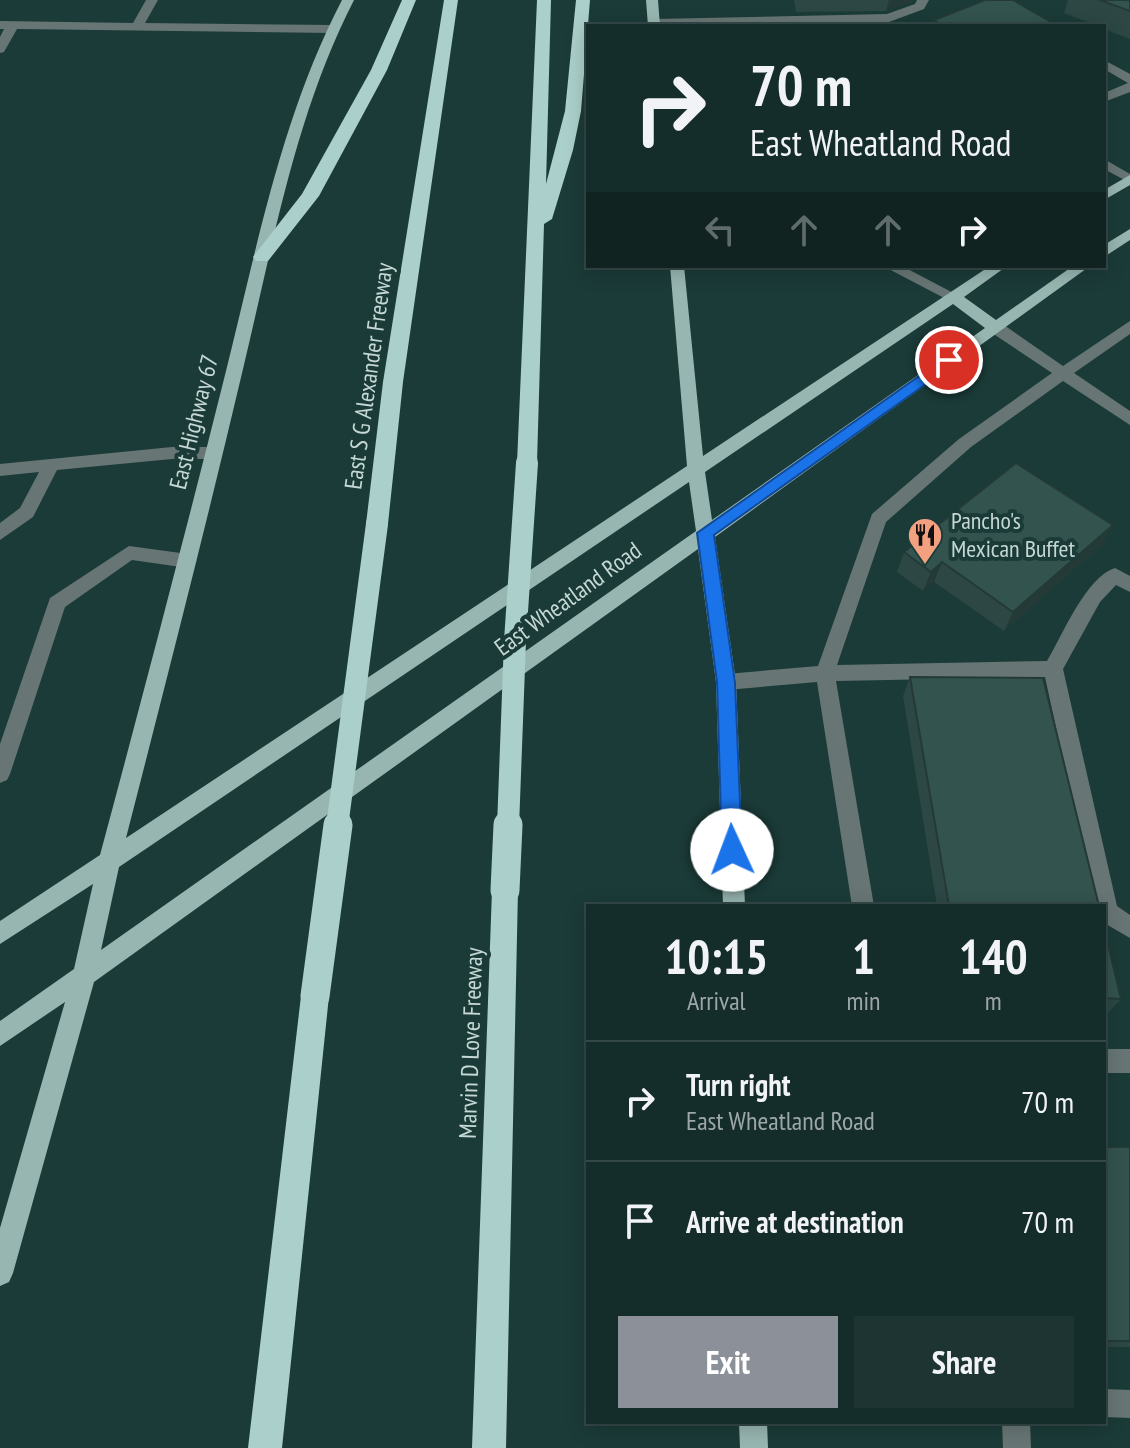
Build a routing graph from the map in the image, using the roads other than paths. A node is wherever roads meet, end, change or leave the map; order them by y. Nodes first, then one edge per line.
1 (152, 0) edge
2 (348, 0) edge
3 (409, 0) edge
4 (451, 0) edge
5 (544, 0) edge
6 (583, 0) edge
7 (652, 0) edge
8 (923, 0) edge
9 (757, 19) edge
10 (654, 24) edge
11 (671, 24) edge
12 (6, 25) edge
13 (138, 25) junction
14 (333, 29) junction
15 (0, 49) edge
16 (1106, 65) edge
17 (1130, 80) edge
18 (1130, 87) edge
19 (1106, 97) edge
20 (1106, 164) edge
21 (1130, 179) edge
22 (1106, 195) edge
23 (1130, 233) edge
24 (534, 248) junction
25 (1106, 251) edge
26 (262, 257) junction
27 (677, 268) edge
28 (894, 268) edge
29 (997, 268) edge
30 (1080, 268) edge
31 (953, 297) junction
32 (1130, 326) edge
33 (995, 327) junction
34 (1062, 374) junction
35 (1130, 419) edge
36 (213, 453) junction
37 (51, 465) junction
38 (696, 469) junction
39 (0, 470) edge
40 (0, 533) edge
41 (706, 533) junction
42 (188, 561) junction
43 (1130, 585) edge
44 (1053, 669) junction
45 (825, 673) junction
46 (726, 682) junction
47 (0, 774) edge
48 (109, 862) junction
49 (734, 904) edge
50 (863, 904) edge
51 (1105, 904) edge
52 (1106, 908) edge
53 (1130, 928) edge
54 (0, 934) edge
55 (84, 977) junction
56 (0, 1035) edge
57 (1106, 1061) edge
58 (1130, 1061) edge
59 (0, 1273) edge
60 (1106, 1403) edge
61 (1130, 1404) edge
62 (753, 1424) edge
63 (1016, 1424) edge
64 (265, 1448) edge
65 (489, 1448) edge
66 (754, 1448) edge
67 (1017, 1448) edge

1 - 13 street
2 - 14 main road, East Highway 67
3 - 26 highway
4 - 64 highway, East S G Alexander Freeway, bridge
5 - 24 highway
6 - 24 highway
7 - 10 main road
8 - 9 street
9 - 11 street
12 - 13 street
12 - 15 street
13 - 14 street
14 - 26 main road, East Highway 67
16 - 17 street
18 - 19 street
20 - 21 street
21 - 22 main road
23 - 25 main road
24 - 65 highway, Marvin D Love Freeway, bridge
26 - 36 main road, East Highway 67
27 - 38 main road
28 - 31 street
29 - 31 main road, East Wheatland Road
30 - 33 main road, East Wheatland Road
31 - 33 main road
31 - 38 main road, East Wheatland Road
32 - 34 street
33 - 34 street
33 - 41 main road, East Wheatland Road
34 - 35 street
34 - 45 street
36 - 37 street
36 - 42 main road, East Highway 67
37 - 39 street
37 - 40 street
38 - 41 main road
38 - 48 main road, East Wheatland Road
41 - 46 main road
41 - 55 main road, East Wheatland Road
42 - 47 street
42 - 48 main road, East Highway 67
43 - 44 street
44 - 45 street
44 - 51 street
45 - 46 street
45 - 50 street
46 - 49 main road
48 - 54 main road, East Wheatland Road
48 - 55 main road
52 - 53 street
55 - 56 main road, East Wheatland Road
55 - 59 main road
57 - 58 street
60 - 61 street
62 - 66 main road
63 - 67 street

